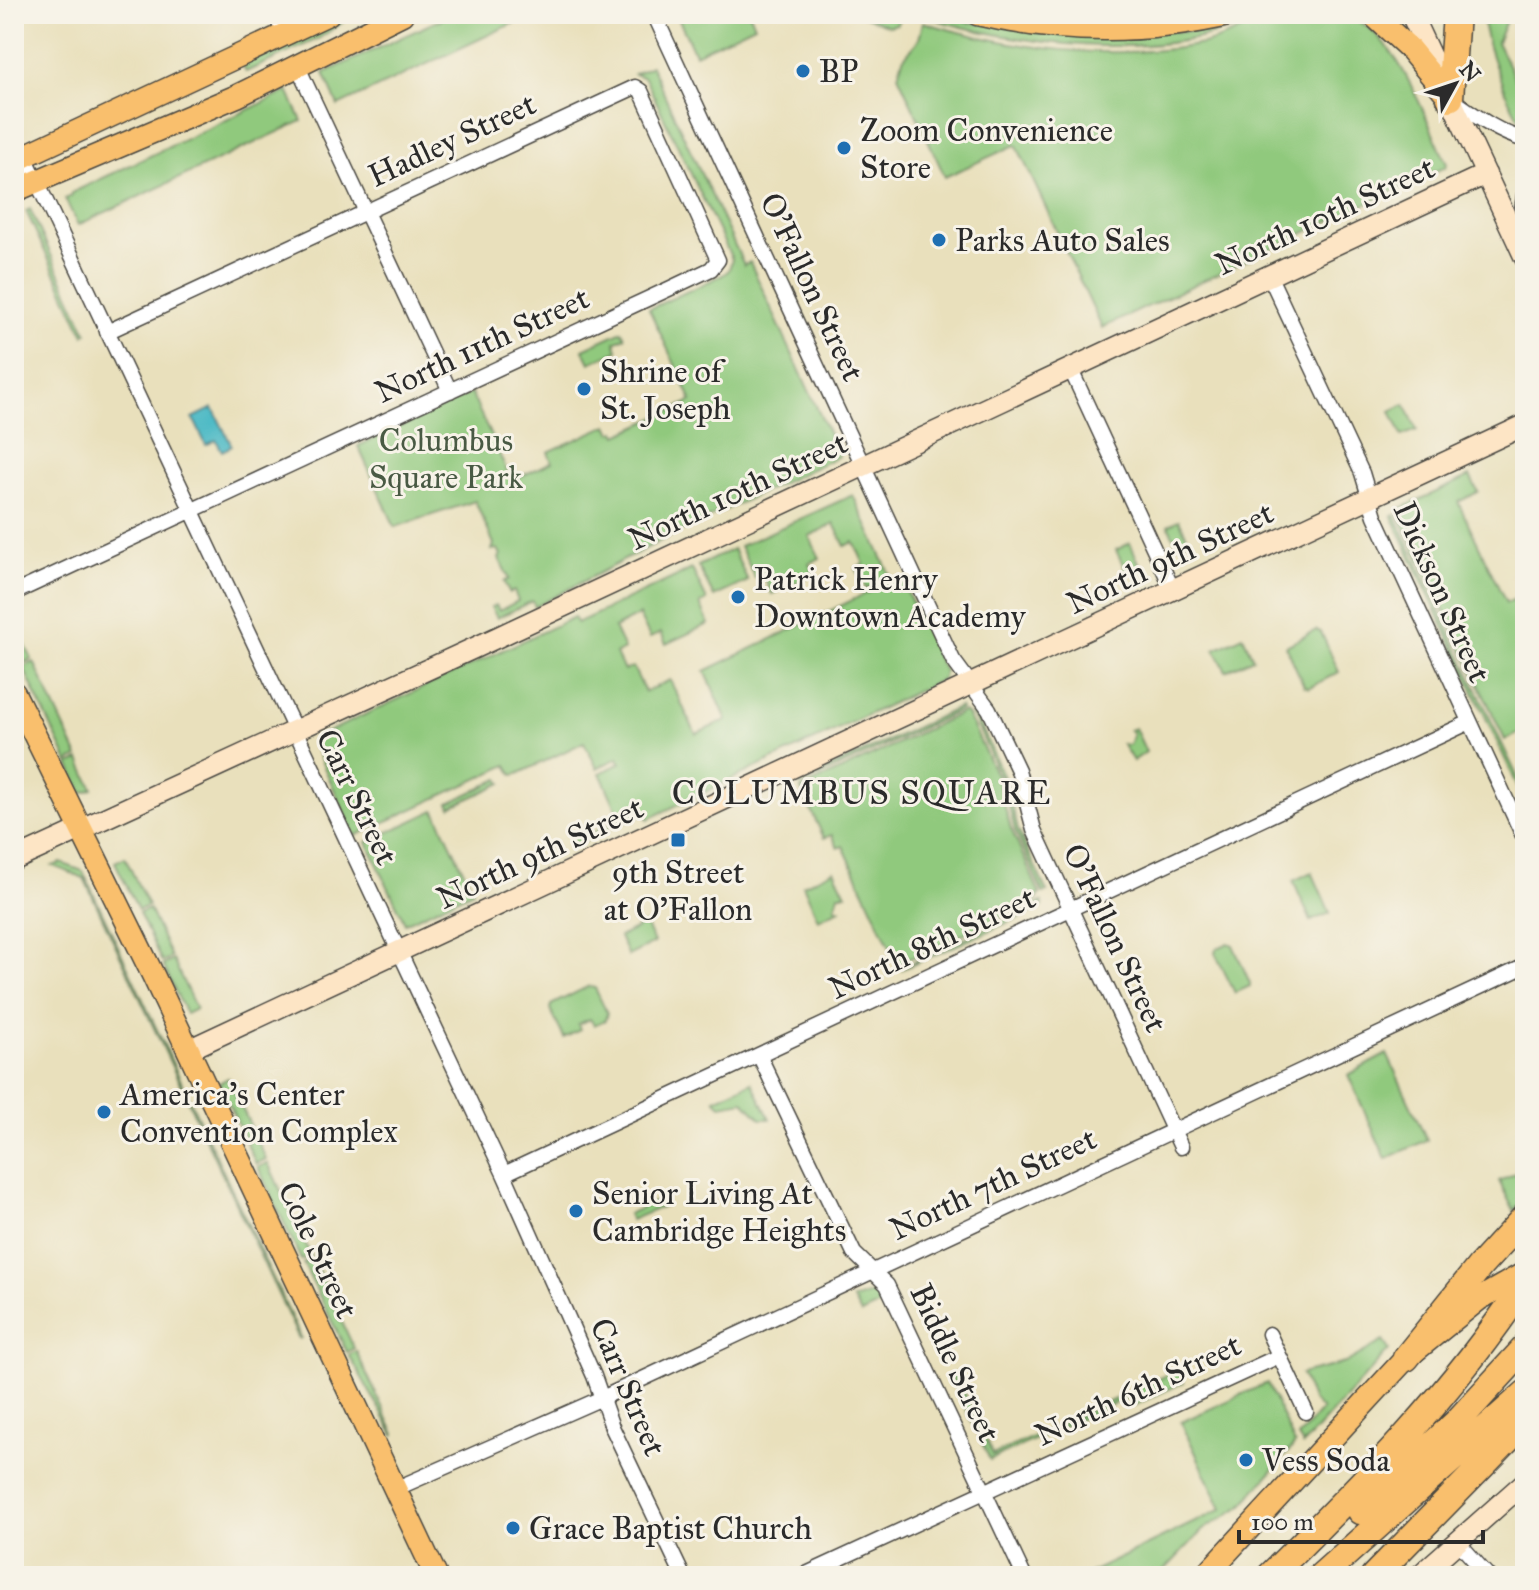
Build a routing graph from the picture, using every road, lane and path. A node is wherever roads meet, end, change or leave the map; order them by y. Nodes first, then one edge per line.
1 (328, 14) edge
2 (402, 14) edge
3 (654, 14) edge
4 (977, 14) edge
5 (1232, 14) edge
6 (1372, 14) edge
7 (1411, 14) edge
8 (1456, 14) edge
9 (280, 24) edge
10 (298, 67) junction
11 (1450, 98) junction
12 (14, 133) edge
13 (1525, 140) edge
14 (19, 159) edge
15 (1486, 174) junction
16 (36, 181) junction
17 (1525, 189) edge
18 (14, 191) edge
19 (365, 211) junction
20 (1522, 251) edge
21 (711, 269) joint
22 (1269, 275) junction
23 (107, 332) junction
24 (1070, 368) junction
25 (450, 391) junction
26 (1525, 425) edge
27 (863, 465) junction
28 (1370, 498) junction
29 (190, 511) junction
30 (1173, 590) junction
31 (14, 593) edge
32 (971, 684) junction
33 (14, 693) edge
34 (1470, 722) junction
35 (295, 732) junction
36 (81, 828) junction
37 (1525, 840) edge
38 (14, 860) edge
39 (1070, 910) junction
40 (400, 952) junction
41 (1525, 966) edge
42 (188, 1050) junction
43 (759, 1055) junction
44 (1174, 1131) junction
45 (1181, 1147) dead end
46 (504, 1174) junction
47 (1525, 1217) edge
48 (872, 1272) junction
49 (1525, 1273) edge
50 (1514, 1283) edge
51 (1269, 1334) dead end
52 (1525, 1348) edge
53 (1279, 1356) junction
54 (1406, 1358) junction
55 (1525, 1394) edge
56 (602, 1398) junction
57 (1306, 1412) dead end
58 (1525, 1422) edge
59 (1525, 1482) edge
60 (395, 1489) junction
61 (984, 1491) junction
62 (1458, 1542) junction
63 (436, 1576) edge
64 (683, 1576) edge
65 (802, 1576) edge
66 (1024, 1576) edge
67 (1205, 1576) edge
68 (1270, 1576) edge
69 (1286, 1576) edge
70 (1321, 1576) edge
71 (1374, 1576) edge
72 (1419, 1576) edge
73 (1488, 1576) edge

1 - 9 main road
2 - 10 main road
3 - 27 street, O'Fallon Street
4 - 5 main road
6 - 11 main road
7 - 11 street
8 - 11 highway
9 - 14 main road
10 - 16 main road
10 - 19 street
11 - 13 street
11 - 15 street
12 - 14 street, Carr Street
14 - 16 street, Carr Street
15 - 20 street
15 - 22 street, North 10th Street
16 - 18 main road
16 - 23 street, Carr Street
17 - 20 street
19 - 21 street, Hadley Street
19 - 23 street, Hadley Street
19 - 25 street
21 - 25 street, North 11th Street
22 - 24 street, North 10th Street
22 - 28 street, Dickson Street
23 - 29 street, Carr Street
24 - 27 street, North 10th Street
24 - 30 street
25 - 29 street, North 11th Street
26 - 28 street, North 9th Street
27 - 32 street, O'Fallon Street
27 - 35 street, North 10th Street
28 - 30 street, North 9th Street
28 - 34 street, Dickson Street
29 - 31 street, North 11th Street
29 - 35 street, Carr Street
30 - 32 street, North 9th Street
32 - 39 street, O'Fallon Street
32 - 40 street, North 9th Street
33 - 36 main road, Cole Street
34 - 37 street, Dickson Street
34 - 39 street, North 8th Street
35 - 36 street, North 10th Street
35 - 40 street, Carr Street
36 - 38 street, North 10th Street
36 - 42 main road, Cole Street
39 - 43 street, North 8th Street
39 - 44 street, O'Fallon Street
40 - 42 street, North 9th Street
40 - 46 street, Carr Street
41 - 44 street, North 7th Street
42 - 60 main road, Cole Street
43 - 46 street, North 8th Street
43 - 48 street, Biddle Street
44 - 45 street, O'Fallon Street
44 - 48 street, North 7th Street
46 - 56 street, Carr Street
47 - 54 highway
48 - 56 street, North 7th Street
48 - 61 street, Biddle Street
49 - 50 main road
50 - 54 main road
50 - 68 highway
51 - 53 street
52 - 69 highway
53 - 57 street
53 - 61 street, North 6th Street
54 - 67 main road
55 - 70 highway
56 - 60 street, North 7th Street
56 - 64 street, Carr Street
58 - 71 highway
59 - 62 street
60 - 63 main road, Cole Street
61 - 65 street, North 6th Street
61 - 66 street, Biddle Street
62 - 72 street
62 - 73 street

